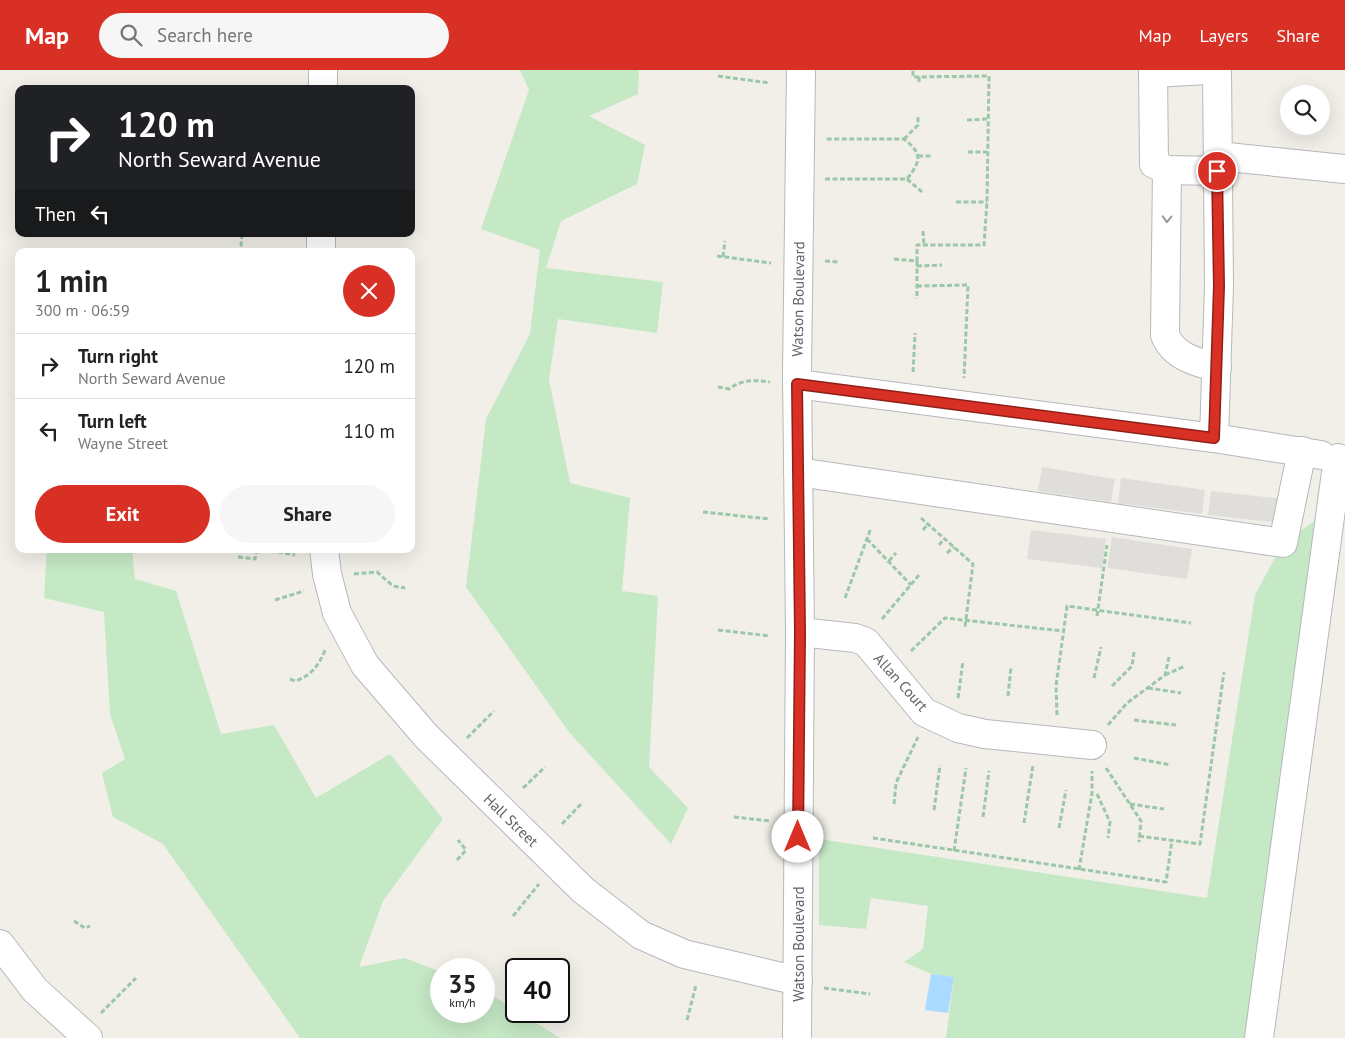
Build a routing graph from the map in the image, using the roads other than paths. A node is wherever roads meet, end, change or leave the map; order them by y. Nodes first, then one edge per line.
1 (323, 70) edge
2 (800, 70) edge
3 (1207, 70) edge
4 (1218, 70) edge
5 (1154, 71) edge
6 (323, 85) edge
7 (1217, 163) junction
8 (1345, 169) edge
9 (1167, 170) junction
10 (1217, 367) junction
11 (797, 384) junction
12 (1214, 438) junction
13 (1302, 451) junction
14 (1342, 459) edge
15 (798, 472) junction
16 (324, 553) edge
17 (800, 632) junction
18 (1092, 745) dead end
19 (0, 944) edge
20 (808, 984) junction
21 (94, 1027) edge
22 (798, 1038) edge
23 (1259, 1038) edge

1 - 6 street
2 - 11 street, Watson Boulevard
3 - 5 street
4 - 7 street
5 - 9 street
7 - 8 street
7 - 9 street
7 - 10 street
9 -> 10 street
10 - 12 street
11 - 12 street
11 - 15 street, Watson Boulevard
12 - 13 street
13 - 14 street
13 - 15 street
14 - 23 street
15 - 17 street, Watson Boulevard
16 - 20 street, Hall Street
17 - 18 street, Allan Court
17 - 20 street, Watson Boulevard
19 - 21 street
20 - 22 street, Watson Boulevard

